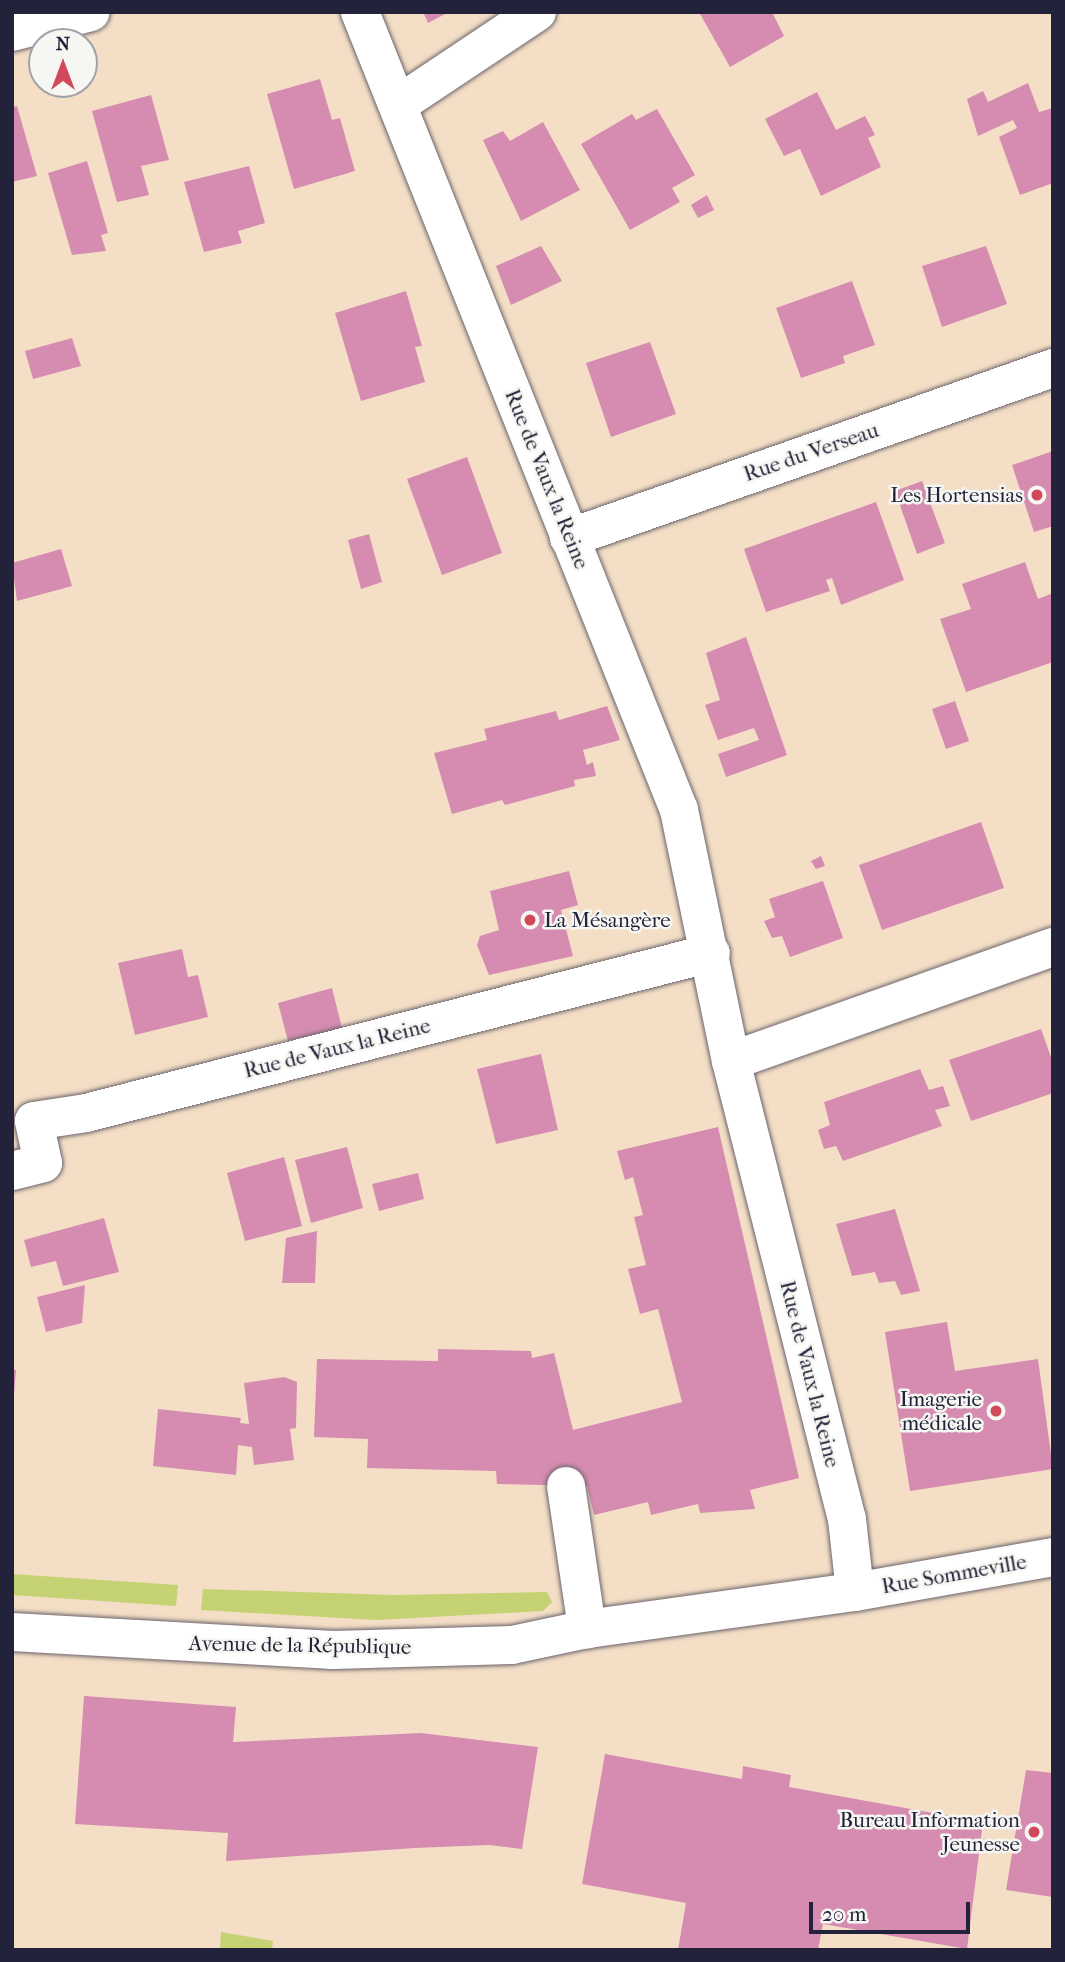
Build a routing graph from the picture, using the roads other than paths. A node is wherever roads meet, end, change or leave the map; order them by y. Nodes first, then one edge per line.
1 (91, 12) edge
2 (360, 12) edge
3 (537, 12) edge
4 (12, 32) edge
5 (399, 104) junction
6 (1053, 368) edge
7 (569, 538) junction
8 (1053, 947) edge
9 (711, 953) junction
10 (731, 1061) junction
11 (12, 1171) edge
12 (566, 1486) dead end
13 (1053, 1557) edge
14 (855, 1592) junction
15 (587, 1629) junction
16 (12, 1632) edge

1 - 4 street
2 - 5 street, Rue de Vaux la Reine
3 - 5 street
5 - 7 street, Rue de Vaux la Reine
6 - 7 street, Rue du Verseau
7 - 9 street, Rue de Vaux la Reine
8 - 10 street
9 - 10 street, Rue de Vaux la Reine
9 - 11 street, Rue de Vaux la Reine
10 - 14 street, Rue de Vaux la Reine
12 - 15 street
13 - 14 street, Rue Sommeville
14 - 15 street, Avenue de la République
15 - 16 street, Avenue de la République

